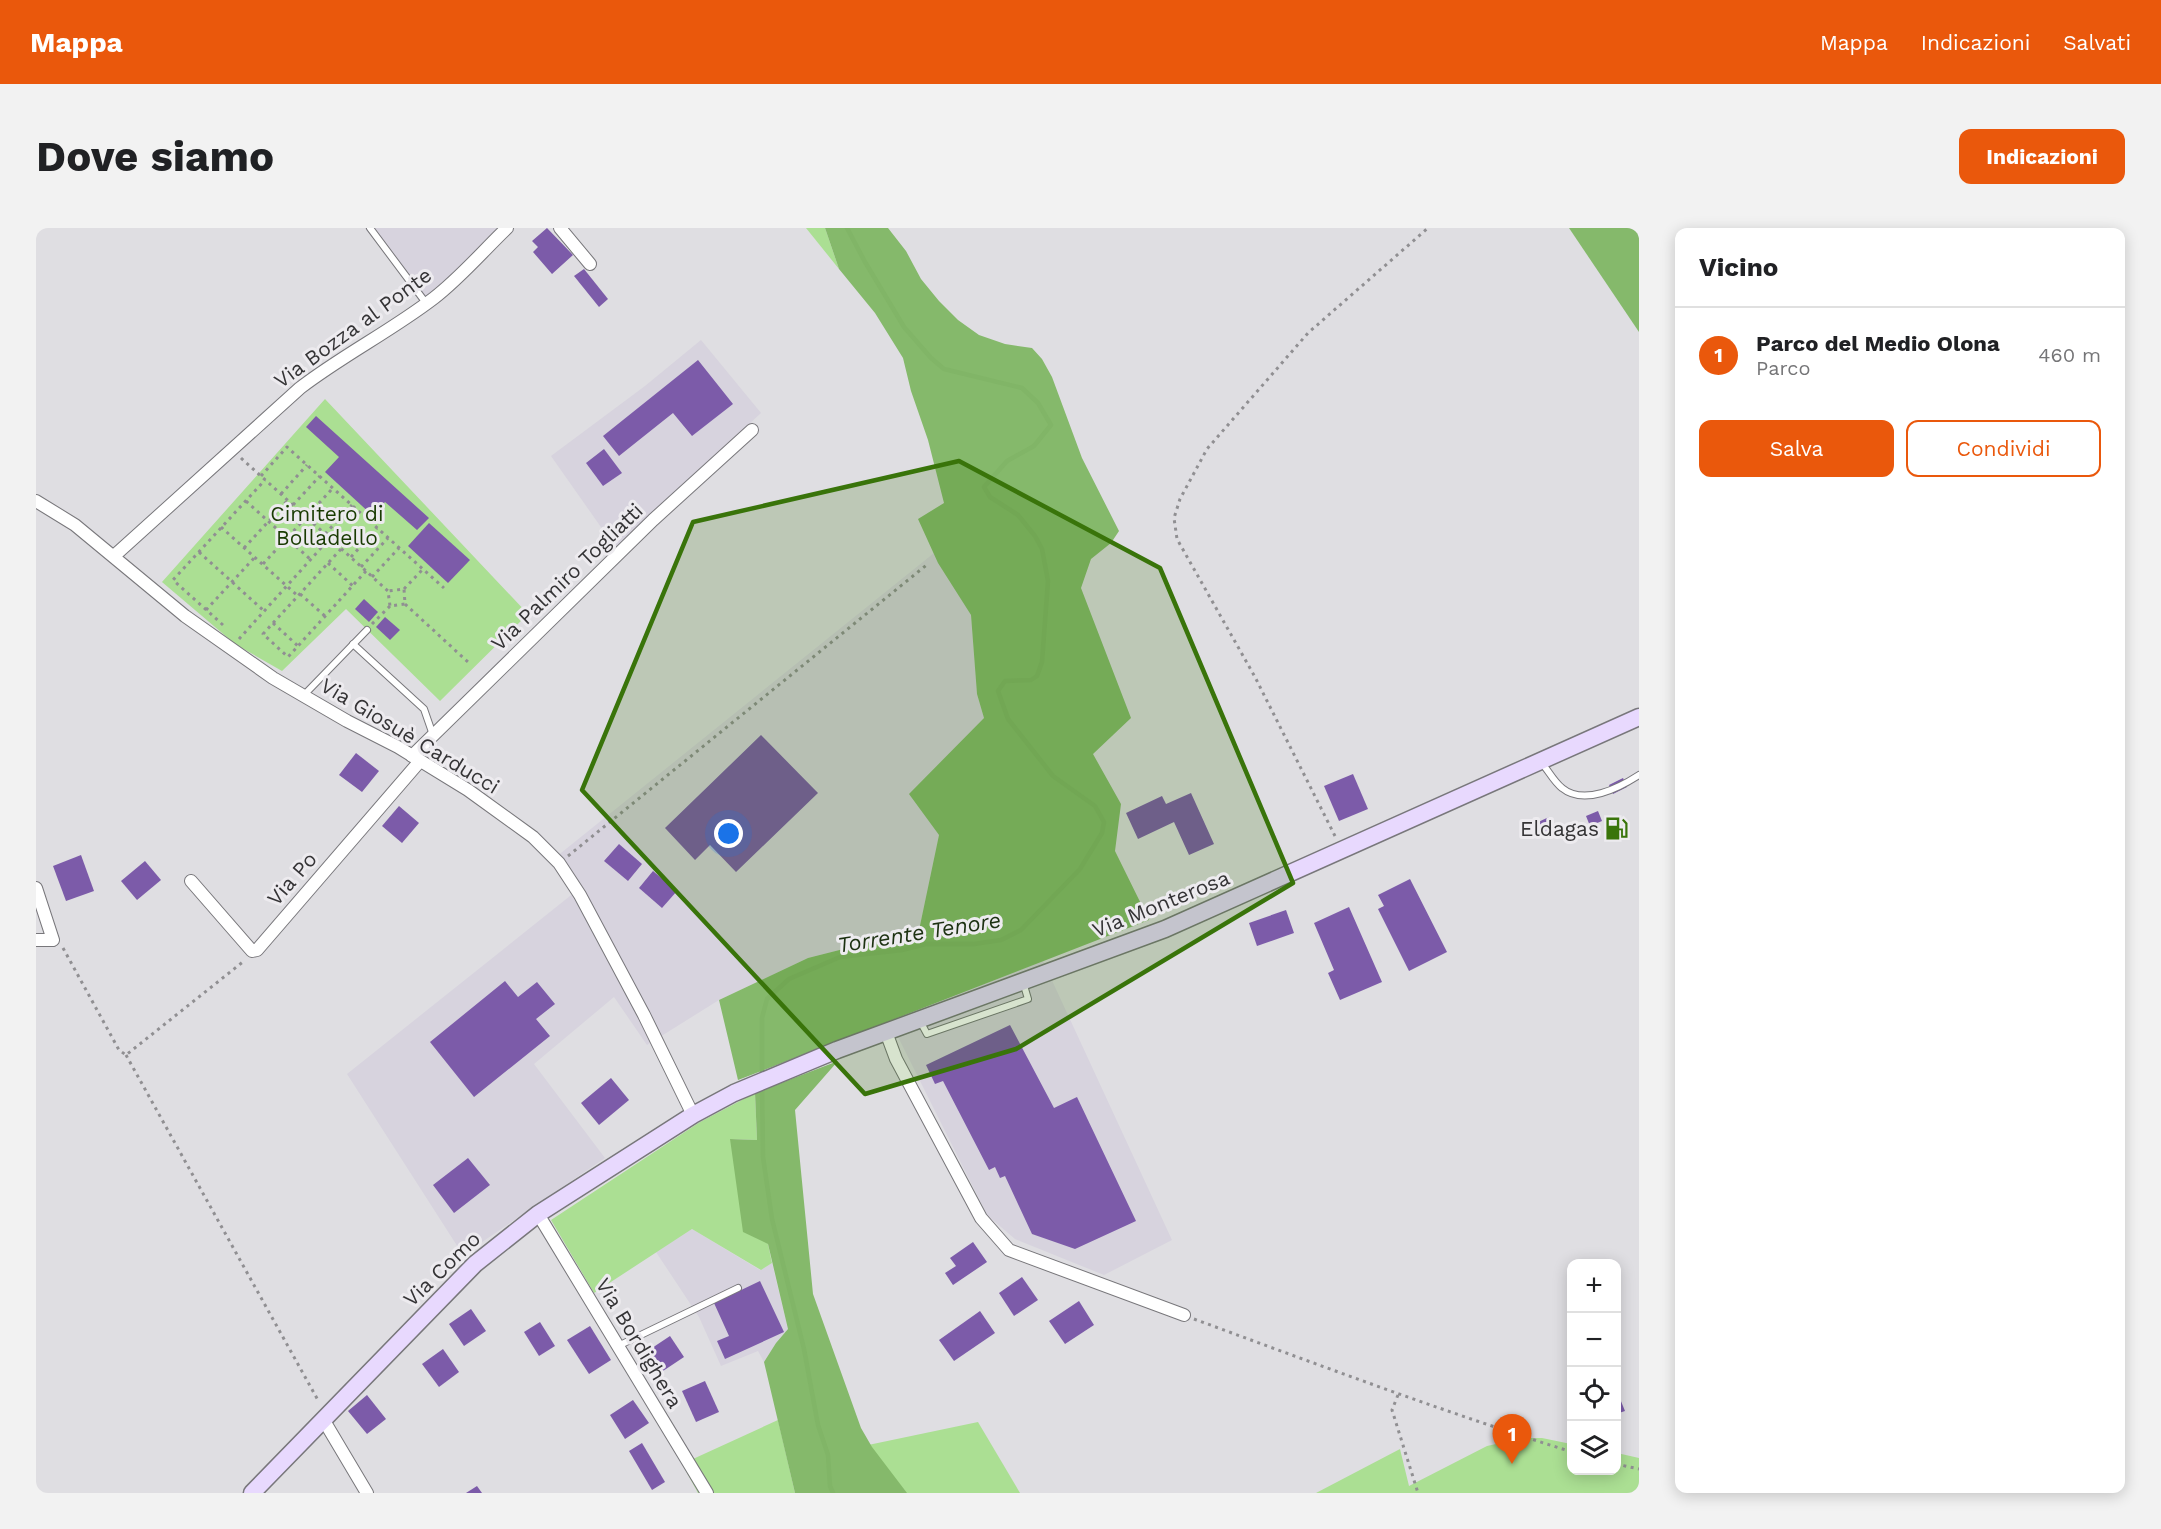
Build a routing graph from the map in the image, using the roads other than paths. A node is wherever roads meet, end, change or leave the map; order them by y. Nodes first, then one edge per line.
1 (370, 228) edge
2 (507, 228) edge
3 (560, 228) edge
4 (590, 264) dead end
5 (426, 303) junction
6 (752, 430) dead end
7 (36, 501) edge
8 (114, 556) junction
9 (367, 630) road end
10 (353, 644) junction
11 (304, 695) junction
12 (1639, 717) edge
13 (434, 735) junction
14 (416, 758) junction
15 (1541, 762) junction
16 (1639, 775) edge
17 (191, 881) dead end
18 (36, 888) edge
19 (36, 940) edge
20 (886, 1032) junction
21 (693, 1114) junction
22 (538, 1214) junction
23 (738, 1288) dead end
24 (1184, 1315) road end
25 (618, 1346) junction
26 (325, 1418) junction
27 (252, 1493) edge
28 (367, 1493) edge
29 (707, 1493) edge

1 - 5 lane
2 - 5 street, Via Bozza al Ponte
3 - 4 street
5 - 8 street, Via Bozza al Ponte
6 - 13 street, Via Palmiro Togliatti
7 - 8 street, Via Giosuè Carducci
8 - 11 street, Via Giosuè Carducci
9 - 10 lane
10 - 11 lane
10 - 13 lane
11 - 14 street, Via Giosuè Carducci
12 - 15 main road, Via Monterosa
13 - 14 street, Via Palmiro Togliatti
14 - 17 street, Via Po
14 - 21 street, Via Giosuè Carducci
15 - 16 lane
15 - 20 main road, Via Monterosa
18 - 19 street
20 - 21 main road, Via Monterosa
20 - 24 street
21 - 22 main road, Via Como
22 - 25 street, Via Bordighera
22 - 26 main road, Via Como
23 - 25 lane
25 - 29 street, Via Bordighera
26 - 27 main road, Via Como
26 - 28 street

